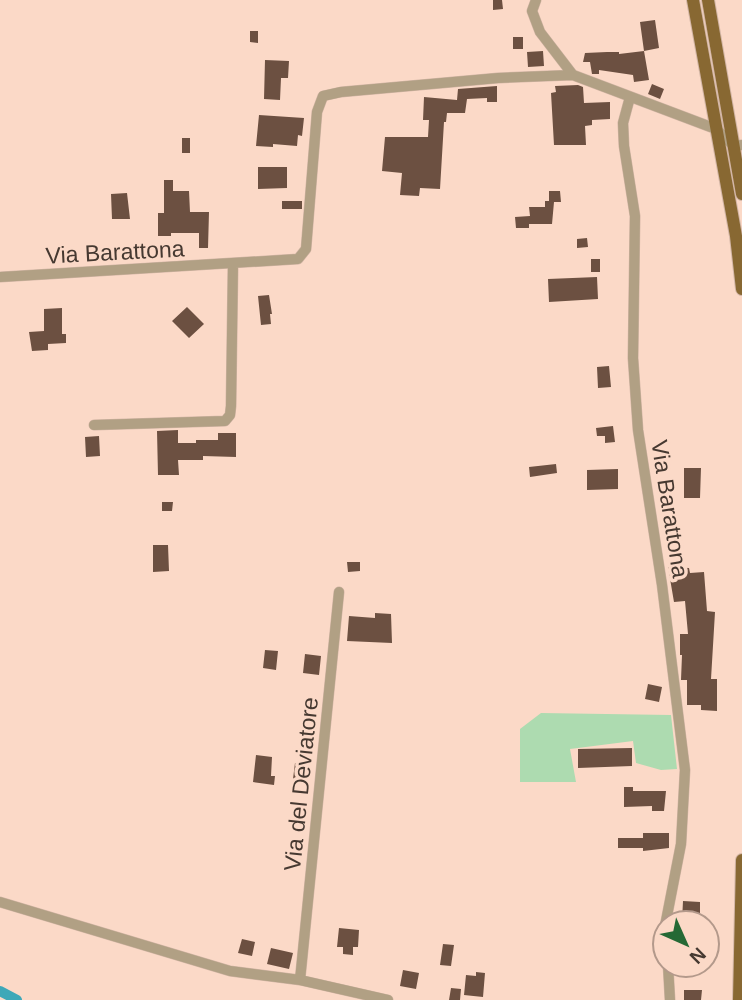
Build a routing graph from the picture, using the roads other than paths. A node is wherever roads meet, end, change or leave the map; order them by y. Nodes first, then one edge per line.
1 (536, 0) edge
2 (693, 0) edge
3 (708, 0) edge
4 (573, 75) junction
5 (629, 97) junction
6 (716, 129) junction
7 (738, 146) edge
8 (742, 194) edge
9 (233, 264) junction
10 (0, 277) edge
11 (742, 289) edge
12 (94, 425) dead end
13 (339, 592) dead end
14 (742, 860) edge
15 (0, 902) edge
16 (668, 909) edge
17 (669, 979) edge
18 (300, 980) junction
19 (388, 1000) edge
20 (670, 1000) edge
21 (739, 1000) edge

1 - 4 street
2 - 6 main road
3 - 7 main road
4 - 5 street, Via Barattona
4 - 9 street, Via Barattona
5 - 6 street, Via Barattona
5 - 16 street, Via Barattona
6 - 7 street
6 - 11 main road
7 - 8 main road
9 - 10 street, Via Barattona
9 - 12 street
13 - 18 street, Via del Deviatore
14 - 21 main road
15 - 18 street
17 - 20 street
18 - 19 street

